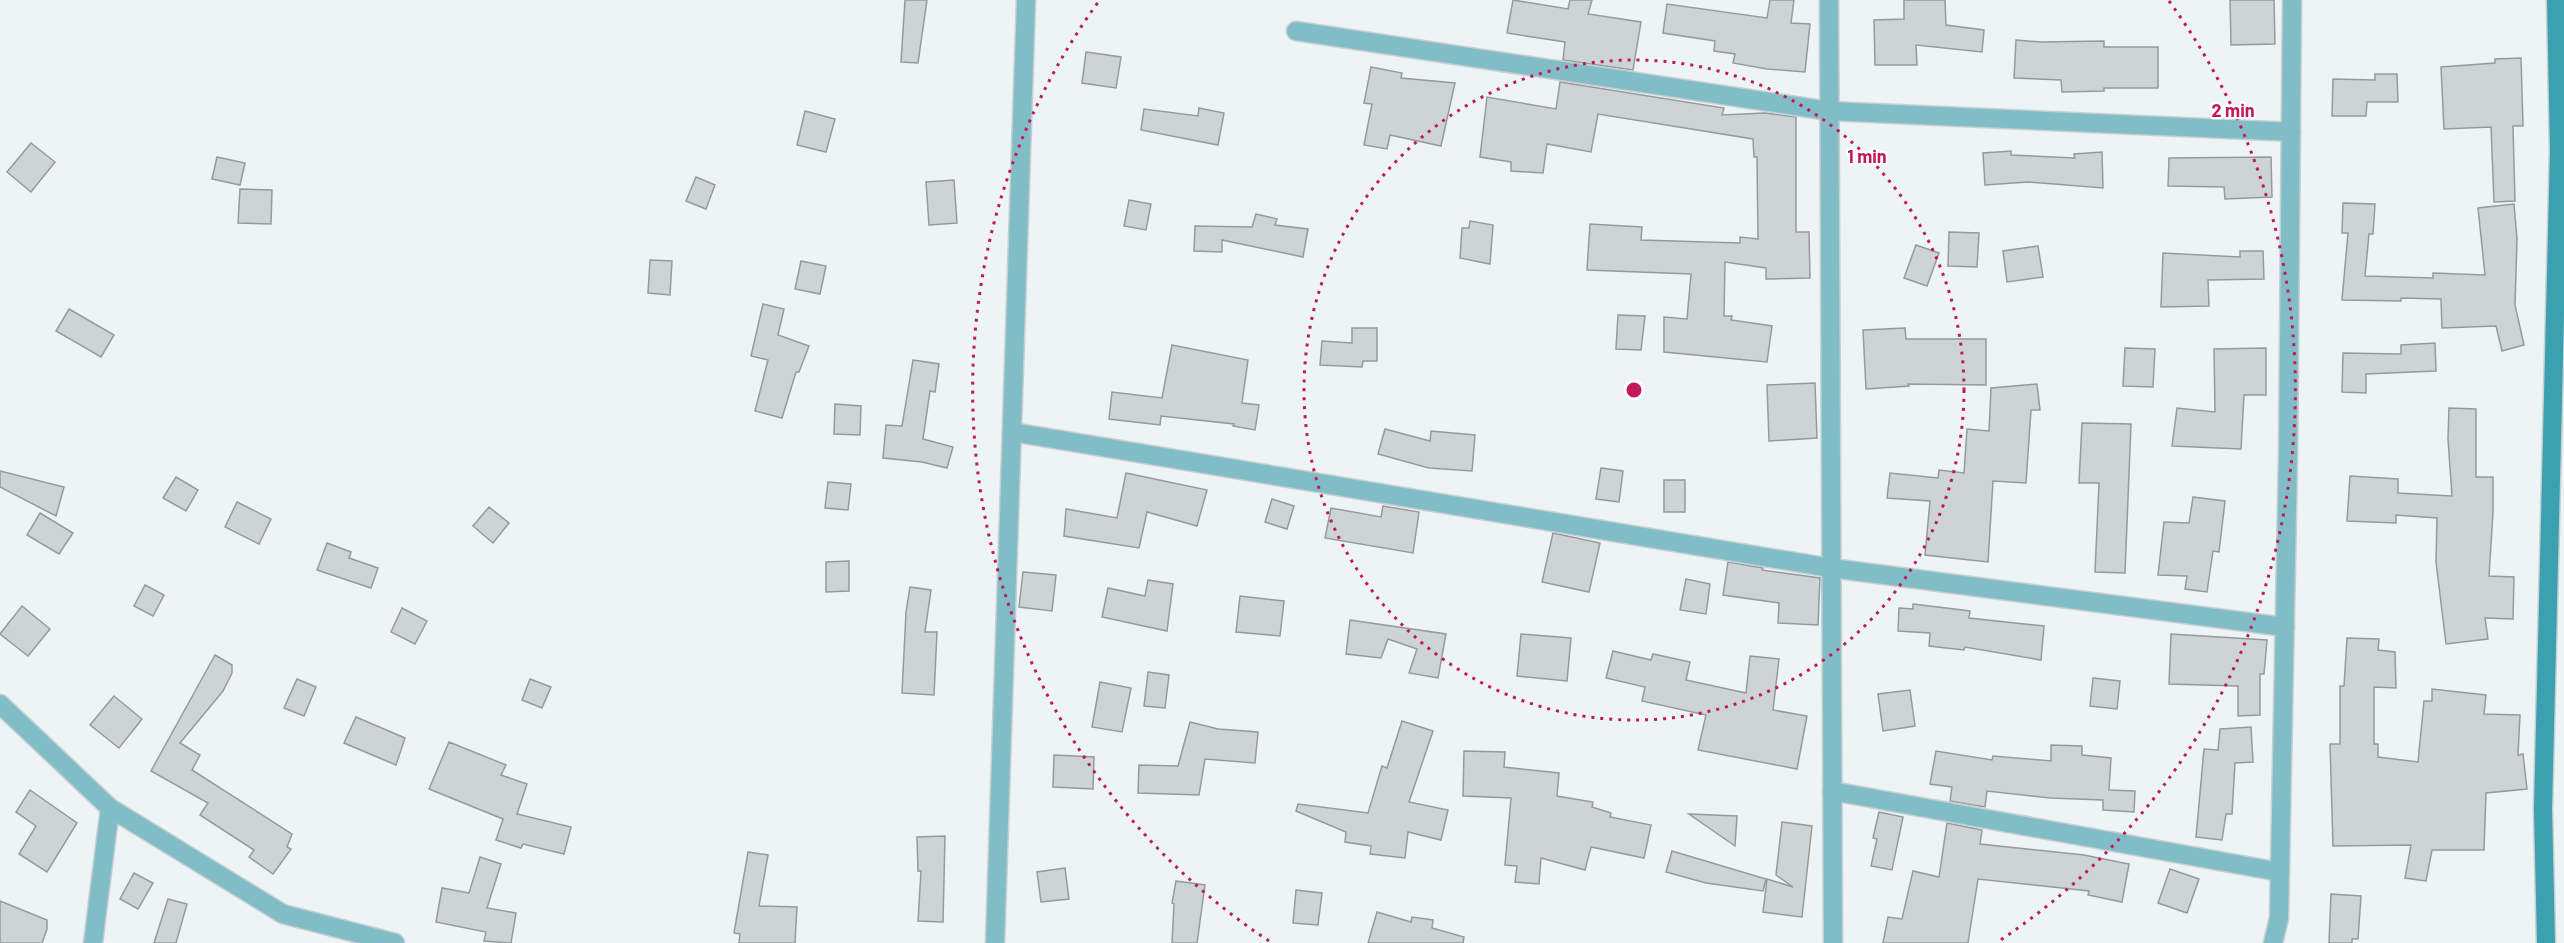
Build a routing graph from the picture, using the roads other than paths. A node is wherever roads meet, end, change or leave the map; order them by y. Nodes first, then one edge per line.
1 (1026, 0) edge
2 (1829, 0) edge
3 (2292, 0) edge
4 (2556, 0) edge
5 (1296, 31) dead end
6 (1829, 111) junction
7 (2291, 132) junction
8 (2561, 150) edge
9 (1012, 432) junction
10 (1831, 568) junction
11 (2285, 627) junction
12 (0, 704) edge
13 (1832, 792) junction
14 (110, 808) junction
15 (2280, 872) junction
16 (93, 943) edge
17 (395, 943) edge
18 (995, 943) edge
19 (1833, 943) edge
20 (2273, 943) edge
21 (2546, 943) edge

1 - 9 street
2 - 6 street
3 - 7 street
4 - 8 main road
5 - 6 street
6 - 7 street
6 - 10 street
7 - 11 street
8 - 21 main road
9 - 10 street
9 - 18 street
10 - 11 street
10 - 13 street
11 - 15 street
12 - 14 street
13 - 15 street
13 - 19 street
14 - 16 street
14 - 17 street
15 - 20 street

